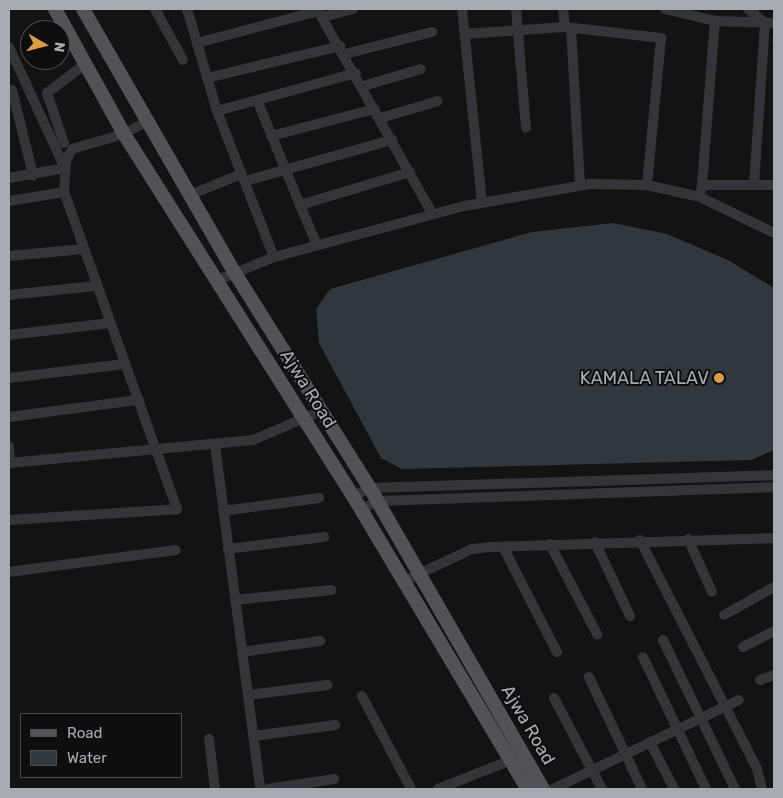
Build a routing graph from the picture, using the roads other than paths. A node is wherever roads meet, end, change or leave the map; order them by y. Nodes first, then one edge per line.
1 (55, 9) edge
2 (83, 9) edge
3 (155, 9) edge
4 (187, 9) edge
5 (353, 9) edge
6 (462, 9) edge
7 (516, 9) edge
8 (563, 9) edge
9 (665, 9) edge
10 (748, 9) edge
11 (319, 12) edge
12 (715, 21) junction
13 (770, 23) edge
14 (568, 28) junction
15 (518, 29) junction
16 (432, 32) dead end
17 (465, 34) junction
18 (197, 43) junction
19 (9, 47) edge
20 (342, 50) junction
21 (183, 60) dead end
22 (86, 64) junction
23 (421, 68) dead end
24 (356, 73) junction
25 (207, 78) junction
26 (363, 86) junction
27 (12, 90) dead end
28 (257, 100) junction
29 (438, 101) dead end
30 (375, 109) junction
31 (217, 111) junction
32 (380, 118) junction
33 (147, 121) junction
34 (526, 128) dead end
35 (124, 134) junction
36 (272, 136) junction
37 (392, 140) junction
38 (64, 143) dead end
39 (65, 168) junction
40 (284, 168) junction
41 (410, 172) junction
42 (33, 175) junction
43 (9, 178) edge
44 (243, 178) junction
45 (580, 185) junction
46 (647, 185) junction
47 (702, 185) junction
48 (754, 185) junction
49 (774, 185) edge
50 (64, 192) junction
51 (190, 195) junction
52 (700, 197) junction
53 (9, 201) edge
54 (482, 203) junction
55 (300, 206) junction
56 (433, 215) junction
57 (774, 233) edge
58 (317, 245) junction
59 (84, 249) junction
60 (9, 256) edge
61 (274, 257) junction
62 (233, 270) junction
63 (218, 280) junction
64 (96, 286) junction
65 (9, 295) edge
66 (110, 323) junction
67 (9, 335) edge
68 (125, 364) junction
69 (9, 378) edge
70 (139, 400) junction
71 (321, 411) junction
72 (9, 416) edge
73 (305, 420) junction
74 (9, 446) edge
75 (215, 446) junction
76 (157, 448) junction
77 (9, 463) edge
78 (774, 475) edge
79 (774, 487) edge
80 (370, 488) junction
81 (354, 496) junction
82 (319, 498) dead end
83 (378, 501) junction
84 (361, 509) junction
85 (223, 511) junction
86 (9, 520) edge
87 (324, 537) dead end
88 (774, 538) edge
89 (688, 539) junction
90 (640, 540) junction
91 (595, 542) junction
92 (550, 544) junction
93 (504, 546) junction
94 (228, 549) junction
95 (176, 550) dead end
96 (9, 572) edge
97 (418, 573) junction
98 (404, 581) junction
99 (774, 587) edge
100 (331, 590) dead end
101 (712, 592) dead end
102 (235, 600) junction
103 (724, 614) dead end
104 (630, 616) dead end
105 (774, 631) edge
106 (597, 634) dead end
107 (663, 640) dead end
108 (320, 641) dead end
109 (743, 647) dead end
110 (242, 652) junction
111 (557, 652) dead end
112 (643, 657) dead end
113 (774, 675) edge
114 (589, 677) dead end
115 (760, 680) dead end
116 (327, 685) dead end
117 (248, 695) junction
118 (362, 696) dead end
119 (554, 698) dead end
120 (739, 700) dead end
121 (726, 707) junction
122 (701, 718) junction
123 (335, 724) dead end
124 (675, 730) junction
125 (253, 736) junction
126 (209, 739) dead end
127 (650, 742) junction
128 (626, 755) junction
129 (511, 760) junction
130 (592, 769) junction
131 (334, 779) dead end
132 (215, 789) edge
133 (260, 789) edge
134 (268, 789) edge
135 (411, 789) edge
136 (438, 789) edge
137 (528, 789) edge
138 (543, 789) edge
139 (553, 789) edge
140 (602, 789) edge
141 (642, 789) edge
142 (674, 789) edge
143 (706, 789) edge
144 (735, 789) edge
145 (762, 789) edge

1 - 22 main road, Ajwa Road
2 - 33 main road, Ajwa Road
3 - 21 street
4 - 18 street
5 - 11 street
6 - 17 street
7 - 15 street
8 - 14 street
9 - 12 street
10 - 13 street
11 - 18 street
11 - 20 street
12 - 13 street
12 - 47 street
13 - 48 street
14 - 15 street
14 - 45 street
14 - 46 street
15 - 17 street
15 - 34 street
16 - 20 street
17 - 54 street
18 - 25 street
19 - 39 street
20 - 24 street
20 - 25 street
22 - 35 main road, Ajwa Road
22 - 38 street
23 - 26 street
24 - 26 street
24 - 28 street
25 - 31 street
26 - 30 street
27 - 42 street
28 - 31 street
28 - 36 street
29 - 32 street
30 - 32 street
30 - 36 street
31 - 44 street
32 - 37 street
33 - 35 street
33 - 51 main road, Ajwa Road
35 - 39 street
35 - 63 main road, Ajwa Road
36 - 40 street
37 - 40 street
37 - 41 street
39 - 42 street
39 - 50 street
40 - 44 street
40 - 55 street
41 - 55 street
41 - 56 street
42 - 43 street
44 - 51 street
44 - 61 street
45 - 46 street
45 - 54 street
46 - 52 street
47 - 48 street
47 - 52 street
48 - 49 street
50 - 53 street
50 - 59 street
51 - 62 main road, Ajwa Road
52 - 57 street
54 - 56 street
55 - 58 street
56 - 58 street
58 - 61 street
59 - 60 street
59 - 64 street
61 - 62 street
62 - 63 street
62 - 71 main road, Ajwa Road
63 - 73 main road, Ajwa Road
64 - 65 street
64 - 66 street
66 - 67 street
66 - 68 street
68 - 69 street
68 - 70 street
70 - 72 street
70 - 76 street
71 - 73 street
71 - 80 main road, Ajwa Road
73 - 75 street
73 - 81 main road, Ajwa Road
74 - 77 street
75 - 76 street
75 - 85 street
76 - 77 street
76 - 86 street
78 - 80 street
79 - 83 street
80 - 81 street
80 - 83 main road, Ajwa Road
81 - 84 main road, Ajwa Road
82 - 85 street
83 - 84 street
83 - 97 main road, Ajwa Road
84 - 98 main road, Ajwa Road
85 - 94 street
87 - 94 street
88 - 89 street
89 - 90 street
89 - 101 street
90 - 91 street
90 - 121 street
91 - 92 street
91 - 104 street
92 - 93 street
92 - 106 street
93 - 97 street
93 - 111 street
94 - 102 street
95 - 96 street
97 - 98 street
97 - 138 main road, Ajwa Road
98 - 129 main road, Ajwa Road
99 - 103 street
100 - 102 street
102 - 110 street
105 - 109 street
107 - 122 street
108 - 110 street
110 - 117 street
112 - 124 street
113 - 115 street
114 - 128 street
116 - 117 street
117 - 125 street
118 - 135 street
119 - 130 street
120 - 121 street
121 - 122 street
121 - 145 street
122 - 124 street
122 - 144 street
123 - 125 street
124 - 127 street
124 - 143 street
125 - 133 street
126 - 132 street
127 - 128 street
127 - 142 street
128 - 130 street
128 - 141 street
129 - 136 street
129 - 137 main road, Ajwa Road
130 - 139 street
130 - 140 street
131 - 134 street

